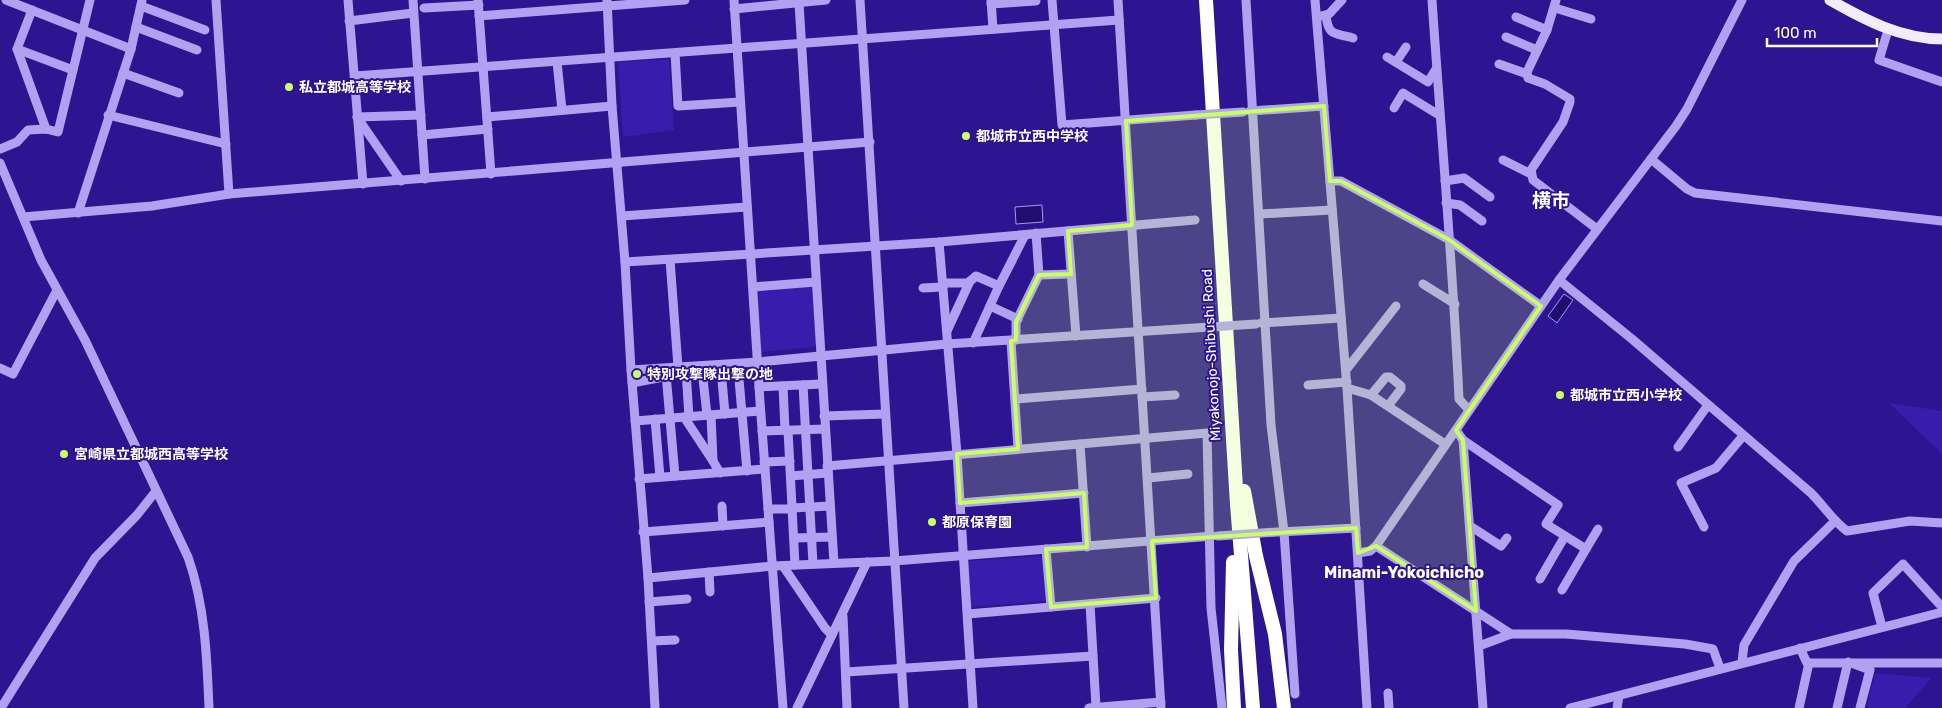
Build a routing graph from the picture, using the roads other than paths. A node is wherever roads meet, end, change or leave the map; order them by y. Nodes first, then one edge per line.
1 (6, 0) edge
2 (90, 0) edge
3 (216, 0) edge
4 (348, 0) edge
5 (413, 0) edge
6 (685, 0) edge
7 (826, 0) edge
8 (860, 0) edge
9 (1052, 0) edge
10 (1118, 0) edge
11 (1206, 0) edge
12 (1246, 0) edge
13 (1315, 0) edge
14 (1342, 0) edge
15 (1432, 0) edge
16 (1742, 0) edge
17 (1830, 0) edge
18 (1036, 1) dead end
19 (991, 2) edge
20 (142, 3) edge
21 (478, 3) edge
22 (608, 3) edge
23 (799, 3) junction
24 (734, 4) edge
25 (1555, 4) edge
26 (424, 8) dead end
27 (32, 10) junction
28 (413, 13) junction
29 (480, 16) junction
30 (1321, 16) junction
31 (1516, 17) dead end
32 (349, 20) junction
33 (1119, 20) junction
34 (1591, 20) dead end
35 (1054, 24) junction
36 (136, 27) junction
37 (993, 29) junction
38 (205, 30) dead end
39 (1547, 30) junction
40 (1888, 30) junction
41 (82, 32) junction
42 (1506, 37) dead end
43 (863, 38) junction
44 (1352, 38) dead end
45 (1942, 39) edge
46 (801, 43) junction
47 (1406, 47) dead end
48 (17, 48) junction
49 (131, 49) junction
50 (737, 49) junction
51 (197, 50) dead end
52 (1537, 50) junction
53 (674, 53) junction
54 (1387, 57) dead end
55 (612, 58) junction
56 (557, 62) junction
57 (1396, 62) junction
58 (1499, 64) dead end
59 (483, 68) junction
60 (1436, 69) junction
61 (73, 70) junction
62 (419, 71) junction
63 (123, 73) junction
64 (1527, 74) junction
65 (355, 76) junction
66 (1942, 82) edge
67 (179, 93) dead end
68 (740, 102) junction
69 (612, 106) junction
70 (1324, 106) junction
71 (1394, 108) dead end
72 (562, 110) junction
73 (1253, 110) junction
74 (108, 115) junction
75 (421, 115) junction
76 (1439, 115) junction
77 (357, 117) junction
78 (487, 117) junction
79 (1126, 121) junction
80 (46, 129) junction
81 (488, 130) junction
82 (422, 135) junction
83 (870, 142) junction
84 (226, 144) junction
85 (808, 146) junction
86 (0, 149) edge
87 (743, 151) junction
88 (1651, 159) junction
89 (1503, 160) dead end
90 (0, 164) edge
91 (617, 164) junction
92 (491, 174) junction
93 (1531, 174) junction
94 (425, 179) junction
95 (1330, 180) junction
96 (401, 181) junction
97 (1445, 181) junction
98 (363, 184) junction
99 (229, 194) junction
100 (1490, 198) dead end
101 (1446, 202) junction
102 (747, 207) junction
103 (1332, 210) junction
104 (78, 213) junction
105 (1260, 214) junction
106 (622, 216) junction
107 (23, 217) junction
108 (1195, 220) dead end
109 (1482, 221) dead end
110 (1942, 221) edge
111 (1132, 225) junction
112 (1597, 229) junction
113 (1068, 231) junction
114 (1025, 234) junction
115 (1036, 234) junction
116 (1448, 239) junction
117 (939, 242) junction
118 (874, 245) junction
119 (814, 250) junction
120 (750, 253) junction
121 (670, 260) junction
122 (626, 262) junction
123 (1071, 274) junction
124 (1039, 275) junction
125 (1559, 280) junction
126 (970, 281) junction
127 (816, 282) junction
128 (1423, 284) dead end
129 (943, 285) junction
130 (753, 286) junction
131 (999, 286) junction
132 (923, 288) dead end
133 (57, 290) junction
134 (1455, 304) junction
135 (990, 306) junction
136 (1396, 306) dead end
137 (1541, 306) junction
138 (1341, 318) junction
139 (1018, 319) junction
140 (1266, 323) junction
141 (946, 333) junction
142 (1138, 333) junction
143 (1076, 336) junction
144 (1013, 340) junction
145 (973, 343) junction
146 (947, 344) junction
147 (882, 352) junction
148 (821, 356) junction
149 (1228, 358) junction
150 (755, 364) junction
151 (0, 368) edge
152 (738, 368) junction
153 (682, 369) junction
154 (721, 369) junction
155 (631, 370) junction
156 (702, 370) junction
157 (1346, 370) junction
158 (666, 374) junction
159 (632, 383) junction
160 (822, 384) junction
161 (803, 385) junction
162 (1308, 385) dead end
163 (1347, 385) junction
164 (783, 386) junction
165 (759, 387) junction
166 (1142, 393) junction
167 (1175, 395) dead end
168 (1371, 395) junction
169 (1015, 398) junction
170 (1708, 405) junction
171 (1388, 406) junction
172 (1469, 410) junction
173 (760, 411) junction
174 (742, 412) junction
175 (725, 414) junction
176 (885, 414) junction
177 (709, 415) junction
178 (824, 416) junction
179 (686, 417) junction
180 (671, 418) junction
181 (655, 419) junction
182 (635, 421) junction
183 (825, 428) junction
184 (787, 430) junction
185 (805, 430) junction
186 (1456, 430) junction
187 (762, 432) junction
188 (1744, 436) junction
189 (1145, 439) junction
190 (1463, 440) junction
191 (1080, 444) junction
192 (1445, 444) junction
193 (1678, 446) dead end
194 (1018, 449) junction
195 (957, 454) junction
196 (887, 460) junction
197 (713, 461) junction
198 (790, 461) junction
199 (764, 466) junction
200 (827, 470) junction
201 (747, 471) junction
202 (720, 473) junction
203 (809, 474) junction
204 (1188, 474) dead end
205 (675, 476) junction
206 (791, 476) junction
207 (660, 478) junction
208 (1148, 478) junction
209 (639, 479) junction
210 (156, 491) junction
211 (1084, 493) junction
212 (960, 503) junction
213 (722, 506) dead end
214 (830, 506) junction
215 (810, 507) junction
216 (792, 509) junction
217 (768, 510) junction
218 (769, 522) junction
219 (1834, 522) junction
220 (1942, 523) edge
221 (723, 526) junction
222 (1470, 526) junction
223 (1704, 527) dead end
224 (1356, 528) junction
225 (1598, 529) dead end
226 (643, 532) junction
227 (1281, 532) junction
228 (1213, 536) junction
229 (1565, 536) junction
230 (812, 537) junction
231 (832, 537) junction
232 (794, 538) junction
233 (1507, 538) dead end
234 (1152, 541) junction
235 (1087, 546) junction
236 (1376, 546) junction
237 (1046, 549) junction
238 (1586, 549) junction
239 (1358, 553) junction
240 (964, 555) junction
241 (894, 561) junction
242 (867, 562) junction
243 (834, 563) junction
244 (813, 564) junction
245 (795, 565) junction
246 (778, 566) junction
247 (709, 572) junction
248 (648, 578) junction
249 (1540, 579) dead end
250 (1562, 590) dead end
251 (710, 592) dead end
252 (1156, 598) junction
253 (687, 599) dead end
254 (649, 602) junction
255 (1090, 604) junction
256 (1942, 606) edge
257 (1050, 607) junction
258 (1476, 611) junction
259 (1942, 612) edge
260 (843, 613) junction
261 (968, 614) junction
262 (1882, 627) junction
263 (1511, 634) junction
264 (832, 635) junction
265 (675, 640) dead end
266 (652, 641) junction
267 (1479, 646) junction
268 (1800, 648) junction
269 (1093, 656) junction
270 (1742, 662) junction
271 (1848, 662) junction
272 (1809, 663) junction
273 (1942, 663) edge
274 (970, 665) junction
275 (1720, 668) junction
276 (901, 669) junction
277 (846, 672) junction
278 (1388, 693) dead end
279 (1295, 694) dead end
280 (1619, 696) junction
281 (1161, 705) edge
282 (1, 708) edge
283 (210, 708) edge
284 (655, 708) edge
285 (783, 708) edge
286 (797, 708) edge
287 (847, 708) edge
288 (904, 708) edge
289 (973, 708) edge
290 (1093, 708) edge
291 (1222, 708) edge
292 (1234, 708) edge
293 (1253, 708) edge
294 (1284, 708) edge
295 (1367, 708) edge
296 (1389, 708) edge
297 (1483, 708) edge
298 (1570, 708) edge
299 (1617, 708) edge
300 (1799, 708) edge
301 (1837, 708) edge
302 (1860, 708) edge

1 - 27 street
2 - 41 street
3 - 84 street
4 - 32 street
5 - 28 street
6 - 22 street
7 - 23 street
8 - 43 street
9 - 35 street
10 - 33 street
11 - 149 highway, Miyakonojo-Shibushi Road
12 - 73 street
13 - 30 street
14 - 30 street
15 - 60 street
16 - 88 street
17 - 40 main road
18 - 19 street
19 - 37 street
20 - 36 street
20 - 38 street
21 - 26 street
21 - 29 street
22 - 29 street
22 - 55 street
23 - 24 street
23 - 46 street
24 - 50 street
25 - 34 street
25 - 39 street
27 - 41 street
27 - 48 street
28 - 32 street
28 - 62 street
29 - 59 street
30 - 44 street
30 - 70 street
31 - 39 street
32 - 65 street
33 - 35 street
33 - 79 street
35 - 37 street
35 - 79 street
36 - 49 street
36 - 51 street
37 - 43 street
39 - 52 street
40 - 45 main road
40 - 66 street
41 - 49 street
41 - 61 street
42 - 52 street
43 - 46 street
43 - 83 street
46 - 50 street
46 - 85 street
47 - 57 street
48 - 61 street
48 - 80 street
49 - 63 street
50 - 53 street
50 - 68 street
52 - 64 street
53 - 55 street
53 - 68 street
54 - 57 street
55 - 56 street
55 - 69 street
56 - 59 street
56 - 72 street
57 - 60 street
58 - 64 street
59 - 62 street
59 - 78 street
60 - 76 street
61 - 80 street
62 - 65 street
62 - 75 street
63 - 67 street
63 - 74 street
64 - 93 street
65 - 77 street
68 - 87 street
69 - 72 street
69 - 91 street
70 - 73 street
70 - 95 street
71 - 76 street
72 - 78 street
73 - 79 street, bridge
73 - 105 street
74 - 84 street
74 - 104 street
75 - 77 street
75 - 82 street
76 - 97 street
77 - 96 street
77 - 98 street
78 - 81 street
79 - 111 street
80 - 86 street
81 - 82 street
81 - 92 street
82 - 94 street
83 - 85 street
83 - 118 street
84 - 99 street
85 - 87 street
85 - 119 street
87 - 91 street
87 - 102 street
88 - 110 street
88 - 112 street
89 - 93 street
90 - 107 street
91 - 92 street
91 - 106 street
92 - 94 street
93 - 112 street
94 - 96 street
95 - 103 street
95 - 116 street
96 - 98 street
97 - 100 street
97 - 101 street
98 - 99 street
99 - 104 street
101 - 109 street
101 - 116 street
102 - 106 street
102 - 120 street
103 - 105 street
103 - 138 street
104 - 107 street
105 - 140 street
106 - 122 street
107 - 133 street
108 - 111 street
111 - 113 street
111 - 142 street
112 - 125 street
113 - 115 street
113 - 123 street
114 - 115 street
114 - 117 street
114 - 131 street
115 - 124 street
116 - 134 street
116 - 137 street
117 - 118 street
117 - 129 street
118 - 119 street
118 - 147 street
119 - 120 street
119 - 127 street
120 - 121 street
120 - 130 street
121 - 122 street
121 - 153 street
122 - 155 street
123 - 124 street
123 - 143 street
124 - 139 street
125 - 137 street
125 - 170 street
126 - 129 street
126 - 131 street
126 - 141 street
127 - 130 street
127 - 148 street
128 - 134 street
129 - 132 street
129 - 141 street
130 - 150 street
131 - 135 street
133 - 151 street
133 - 210 street
134 - 172 street
135 - 139 street
135 - 145 street
136 - 157 street
137 - 172 street
138 - 140 street
138 - 157 street
139 - 144 street
140 - 142 street, bridge
140 - 227 street
141 - 146 street
142 - 143 street
142 - 166 street
143 - 144 street
144 - 145 street
144 - 169 street
145 - 146 street
146 - 147 street
146 - 195 street
147 - 148 street
147 - 176 street
148 - 150 street
148 - 160 street
149 - 292 highway
149 - 293 highway, Miyakonojo-Shibushi Road
149 - 294 highway
150 - 152 street
150 - 153 street
150 - 165 street
152 - 154 street
152 - 174 street
153 - 155 street
153 - 156 street
153 - 158 street
153 - 179 street
154 - 156 street
154 - 175 street
155 - 159 street
156 - 177 street
157 - 163 street
158 - 159 street
158 - 180 street
159 - 182 street
160 - 161 street
160 - 178 street
161 - 164 street
161 - 185 street
162 - 163 street
163 - 168 street
163 - 224 street
164 - 165 street
164 - 184 street
165 - 173 street
166 - 167 street
166 - 169 street
166 - 189 street
168 - 171 street
168 - 171 street
169 - 194 street
170 - 188 street
170 - 193 street
171 - 192 street
172 - 186 street
173 - 174 street
173 - 187 street
174 - 175 street
174 - 201 street
175 - 177 street
176 - 178 street
176 - 196 street
177 - 179 street
177 - 197 street
178 - 183 street
179 - 180 street
179 - 197 street
180 - 181 street
180 - 205 street
181 - 182 street
181 - 207 street
182 - 209 street
183 - 185 street
183 - 200 street
184 - 185 street
184 - 187 street
184 - 198 street
185 - 203 street
186 - 190 street
186 - 192 street
187 - 199 street
188 - 219 street
188 - 223 street
189 - 191 street
189 - 208 street
189 - 228 street
190 - 222 street
190 - 229 street
191 - 194 street
191 - 211 street
192 - 236 street
194 - 195 street
195 - 196 street
195 - 212 street
196 - 200 street
196 - 241 street
197 - 202 street
198 - 199 street
198 - 206 street
199 - 201 street
199 - 217 street
200 - 203 street
200 - 214 street
201 - 202 street
202 - 205 street
203 - 206 street
203 - 215 street
204 - 208 street
205 - 207 street
206 - 216 street
207 - 209 street
208 - 234 street
209 - 226 street
210 - 282 street
210 - 283 street
211 - 212 street
211 - 235 street
212 - 240 street
213 - 221 street
214 - 215 street
214 - 231 street
215 - 216 street
215 - 230 street
216 - 217 street
216 - 232 street
217 - 218 street
218 - 221 street
218 - 246 street
219 - 220 street
219 - 270 street
221 - 226 street
222 - 233 street
222 - 258 street
224 - 227 street
224 - 239 street
225 - 238 street
226 - 248 street
227 - 228 street, bridge
227 - 279 street
228 - 234 street
228 - 291 street
229 - 238 street
229 - 249 street
230 - 231 street
230 - 232 street
230 - 244 street
231 - 243 street
232 - 245 street
234 - 235 street
234 - 252 street
235 - 237 street
236 - 239 street
236 - 258 street
237 - 240 street
237 - 257 street
238 - 250 street
239 - 295 street
240 - 241 street
240 - 261 street
241 - 242 street
241 - 276 street
242 - 243 street
242 - 260 street
243 - 244 street
244 - 245 street
245 - 246 street
246 - 247 street
246 - 264 street
246 - 285 street
247 - 248 street
247 - 251 street
248 - 254 street
252 - 255 street
252 - 281 street
253 - 254 street
254 - 266 street
255 - 257 street
255 - 269 street
256 - 262 street
257 - 261 street
258 - 263 street
258 - 267 street
259 - 262 street
260 - 264 street
260 - 277 street
261 - 274 street
262 - 268 street
263 - 267 street
263 - 275 street
264 - 286 street
265 - 266 street
266 - 284 street
267 - 297 street
268 - 270 street
268 - 272 street
269 - 274 street
269 - 290 street
270 - 275 street
271 - 272 street
271 - 273 street
271 - 301 street
271 - 302 street
272 - 300 street
274 - 276 street
274 - 289 street
275 - 280 street
276 - 277 street
276 - 288 street
277 - 287 street
278 - 296 street
280 - 298 street
280 - 299 street
281 - 290 street

